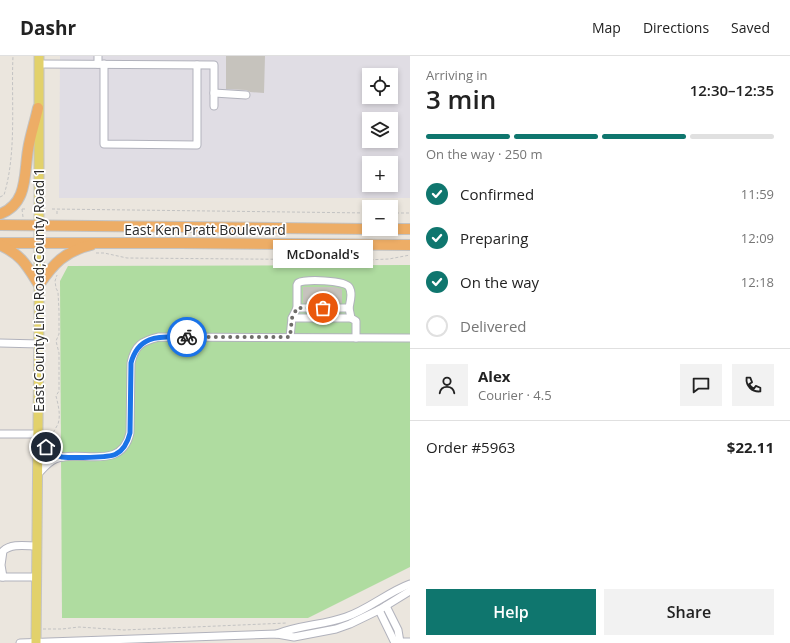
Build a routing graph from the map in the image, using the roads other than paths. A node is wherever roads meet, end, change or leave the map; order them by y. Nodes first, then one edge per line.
1 (98, 56) edge
2 (39, 60) edge
3 (101, 64) junction
4 (197, 65) junction
5 (214, 93) junction
6 (246, 95) dead end
7 (214, 106) dead end
8 (38, 108) junction
9 (0, 214) edge
10 (0, 225) edge
11 (39, 225) junction
12 (362, 229) edge
13 (398, 229) edge
14 (410, 229) edge
15 (38, 242) junction
16 (103, 242) junction
17 (0, 244) edge
18 (365, 245) junction
19 (410, 245) edge
20 (410, 250) edge
21 (39, 285) junction
22 (297, 308) junction
23 (349, 308) junction
24 (292, 318) junction
25 (351, 318) junction
26 (290, 337) junction
27 (356, 338) junction
28 (410, 338) edge
29 (0, 343) edge
30 (39, 344) junction
31 (0, 434) edge
32 (38, 437) junction
33 (63, 457) junction
34 (38, 474) junction
35 (37, 546) junction
36 (1, 577) edge
37 (37, 577) junction
38 (410, 584) edge
39 (410, 591) edge
40 (386, 606) junction
41 (379, 610) junction
42 (394, 621) junction
43 (386, 626) junction
44 (277, 634) junction
45 (206, 640) edge
46 (215, 640) edge
47 (410, 642) edge
48 (20, 643) edge
49 (36, 643) edge
50 (398, 643) edge

1 - 3 street
2 - 3 street
2 - 8 main road, East County Line Road;County Road 1
3 - 4 street
3 - 4 street
4 - 5 street
5 - 6 street
5 - 7 street
8 - 9 highway
8 - 11 main road, East County Line Road;County Road 1
10 - 11 highway, East Ken Pratt Boulevard
11 - 12 highway, East Ken Pratt Boulevard
11 - 15 main road, East County Line Road;County Road 1
13 - 14 highway
15 - 16 highway, East Ken Pratt Boulevard
15 - 17 highway, East Ken Pratt Boulevard
15 - 21 main road, East County Line Road;County Road 1
16 - 18 highway, East Ken Pratt Boulevard
16 - 21 highway
17 - 21 highway
18 - 19 highway, East Ken Pratt Boulevard
18 - 20 highway
21 - 30 main road, East County Line Road;County Road 1
22 - 23 street
22 - 23 street
22 - 24 street
23 - 25 street
24 - 25 street
24 - 26 street
25 - 27 street
26 - 27 street
26 - 33 street
27 - 28 street
29 - 30 street
30 - 32 main road, East County Line Road;County Road 1
31 - 32 street
32 - 33 street
32 - 34 main road, East County Line Road;County Road 1
33 - 34 street
34 - 35 main road, East County Line Road;County Road 1
35 - 36 street
35 - 37 main road, East County Line Road;County Road 1
36 - 37 street
37 - 49 main road, East County Line Road;County Road 1
38 - 44 street
39 - 40 street
40 - 41 street
40 - 42 street
41 - 43 street
41 - 44 street
42 - 43 street
42 - 50 street
43 - 50 street
44 - 46 street
45 - 46 street
45 - 49 street
47 - 50 street
48 - 49 street

